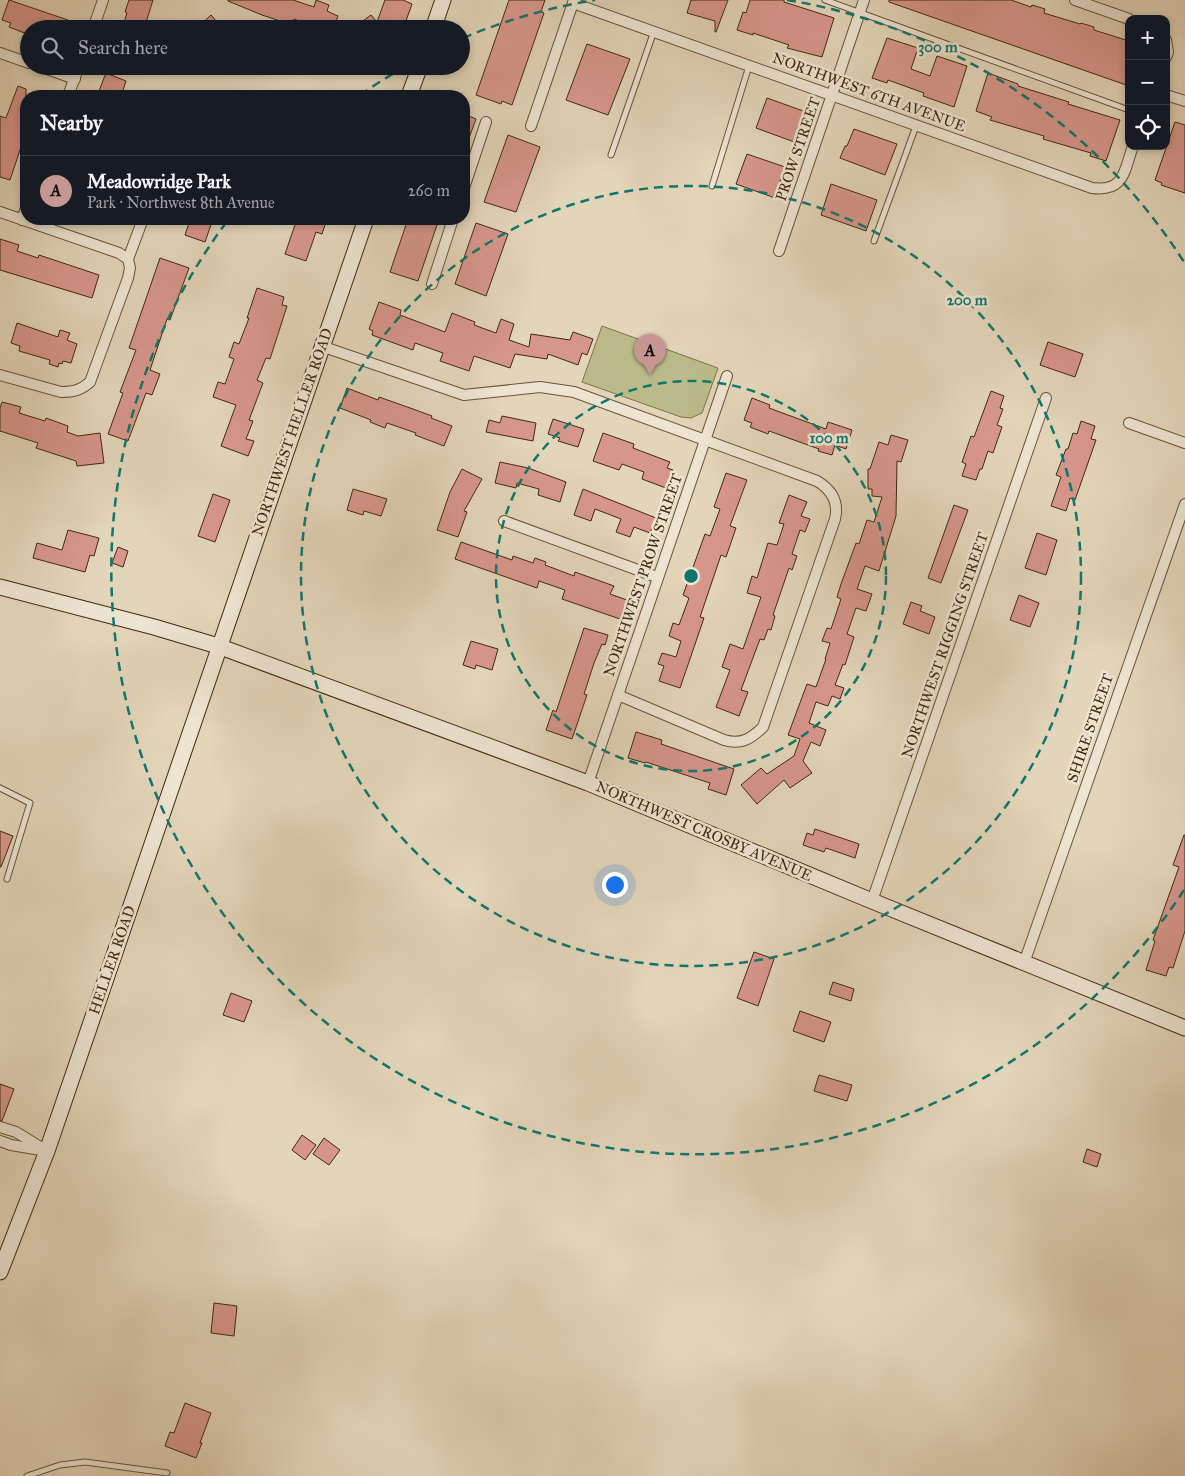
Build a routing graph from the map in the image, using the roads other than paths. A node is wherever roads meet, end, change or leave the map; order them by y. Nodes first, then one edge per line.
1 (103, 0) edge
2 (443, 0) edge
3 (825, 0) edge
4 (864, 0) edge
5 (1076, 0) edge
6 (573, 1) edge
7 (860, 13) junction
8 (1125, 18) edge
9 (96, 20) edge
10 (436, 20) edge
11 (654, 32) junction
12 (0, 53) edge
13 (20, 60) edge
14 (750, 66) junction
15 (64, 75) edge
16 (76, 75) edge
17 (417, 75) edge
18 (75, 79) junction
19 (70, 90) edge
20 (411, 90) edge
21 (832, 95) junction
22 (1170, 95) edge
23 (1185, 101) edge
24 (1125, 109) edge
25 (486, 122) dead end
26 (916, 125) junction
27 (531, 126) dead end
28 (1132, 150) edge
29 (612, 155) dead end
30 (470, 170) edge
31 (712, 186) dead end
32 (0, 212) edge
33 (20, 219) edge
34 (37, 225) edge
35 (142, 225) edge
36 (364, 225) edge
37 (452, 225) edge
38 (874, 241) dead end
39 (779, 251) dead end
40 (128, 259) junction
41 (432, 284) dead end
42 (321, 346) junction
43 (0, 375) edge
44 (727, 376) dead end
45 (1046, 398) dead end
46 (1129, 423) dead end
47 (705, 440) junction
48 (1185, 443) edge
49 (1185, 504) edge
50 (504, 520) dead end
51 (657, 577) junction
52 (0, 587) edge
53 (218, 646) junction
54 (618, 695) junction
55 (588, 783) junction
56 (0, 788) edge
57 (7, 879) dead end
58 (872, 901) junction
59 (1024, 963) junction
60 (1184, 1024) edge
61 (0, 1127) edge
62 (0, 1142) edge
63 (47, 1151) junction
64 (0, 1272) edge
65 (167, 1473) dead end
66 (27, 1476) edge

1 - 9 street
2 - 10 street
3 - 7 lane
4 - 7 street, PROW STREET
5 - 8 street
6 - 11 street, NORTHWEST 6TH AVENUE
6 - 27 street
7 - 21 street, PROW STREET
7 - 24 lane
11 - 14 street, NORTHWEST 6TH AVENUE
11 - 29 lane
12 - 13 street
14 - 21 street, NORTHWEST 6TH AVENUE
14 - 31 lane
15 - 18 street
16 - 18 street
17 - 20 street
18 - 19 street
21 - 26 street, NORTHWEST 6TH AVENUE
21 - 39 street, PROW STREET
22 - 23 street
25 - 30 street
26 - 28 street, NORTHWEST 6TH AVENUE
26 - 38 lane
32 - 33 street
34 - 40 street
35 - 40 street
36 - 42 street, NORTHWEST HELLER ROAD
37 - 41 street
40 - 43 street
42 - 47 street
42 - 53 street, NORTHWEST HELLER ROAD
44 - 47 street, NORTHWEST PROW STREET
45 - 58 street, NORTHWEST RIGGING STREET
46 - 48 street
47 - 51 street, NORTHWEST PROW STREET
47 - 54 street
49 - 59 street, SHIRE STREET
50 - 51 street
51 - 54 street, NORTHWEST PROW STREET
52 - 53 street, NORTHWEST CROSBY AVENUE
53 - 55 street, NORTHWEST CROSBY AVENUE
53 - 63 street, HELLER ROAD
54 - 55 street, NORTHWEST PROW STREET
55 - 58 street, NORTHWEST CROSBY AVENUE
56 - 57 lane
58 - 59 street, NORTHWEST CROSBY AVENUE
59 - 60 street, NORTHWEST CROSBY AVENUE
61 - 63 street
62 - 63 street
63 - 64 street, HELLER ROAD
65 - 66 lane

